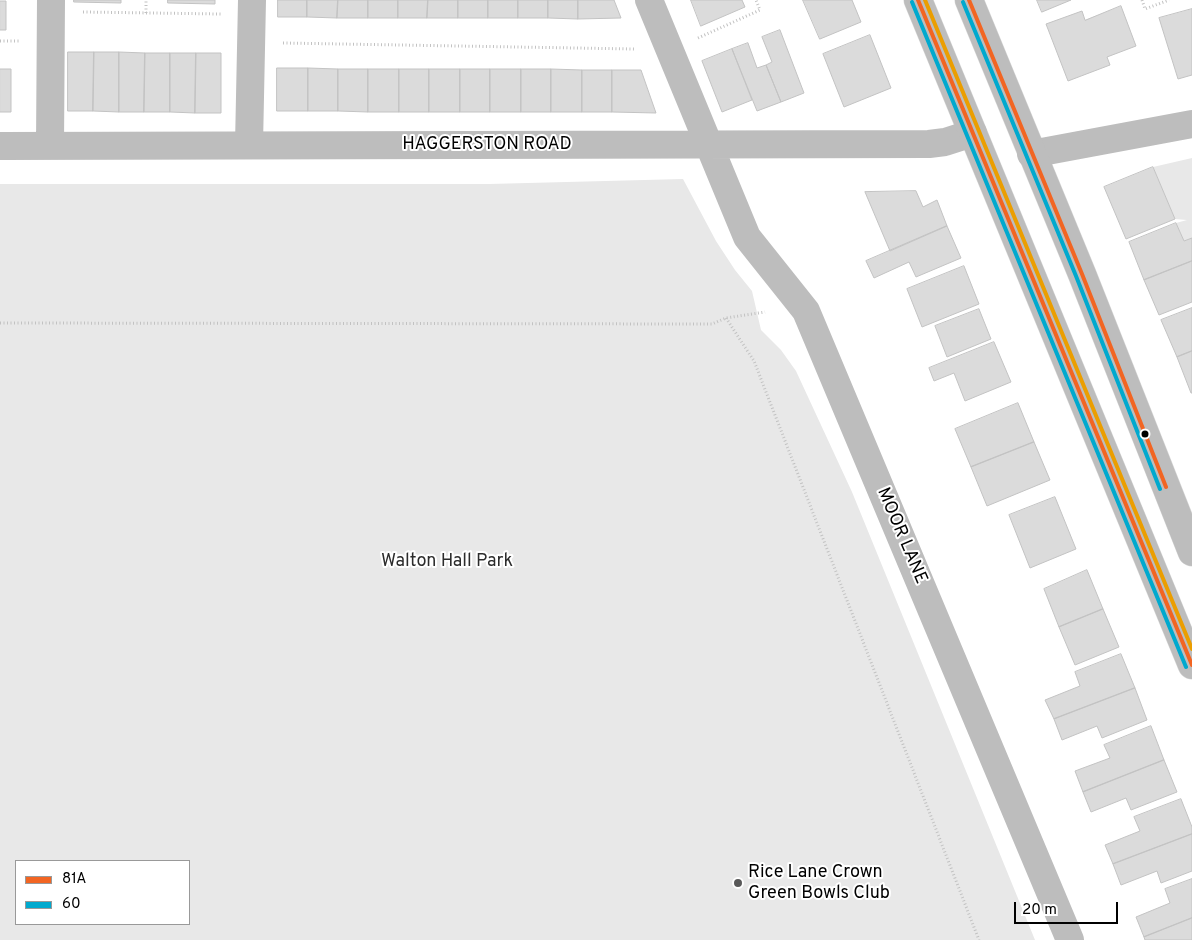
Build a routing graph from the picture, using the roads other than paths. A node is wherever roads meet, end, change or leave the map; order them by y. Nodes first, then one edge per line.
1 (649, 0) edge
2 (918, 0) edge
3 (969, 0) edge
4 (51, 6) edge
5 (252, 7) edge
6 (1192, 124) edge
7 (973, 133) junction
8 (710, 145) junction
9 (0, 146) edge
10 (50, 146) junction
11 (249, 146) junction
12 (1031, 154) junction
13 (1192, 552) edge
14 (1192, 665) edge
15 (1070, 940) edge

1 - 8 main road, MOOR LANE
2 - 7 main road
3 - 12 main road
4 - 10 main road
5 - 11 main road
6 - 12 main road
7 - 8 main road, HAGGERSTON ROAD
7 - 14 main road
8 - 11 main road, HAGGERSTON ROAD
8 - 15 main road, MOOR LANE
9 - 10 main road, HAGGERSTON ROAD
10 - 11 main road, HAGGERSTON ROAD
12 - 13 main road

